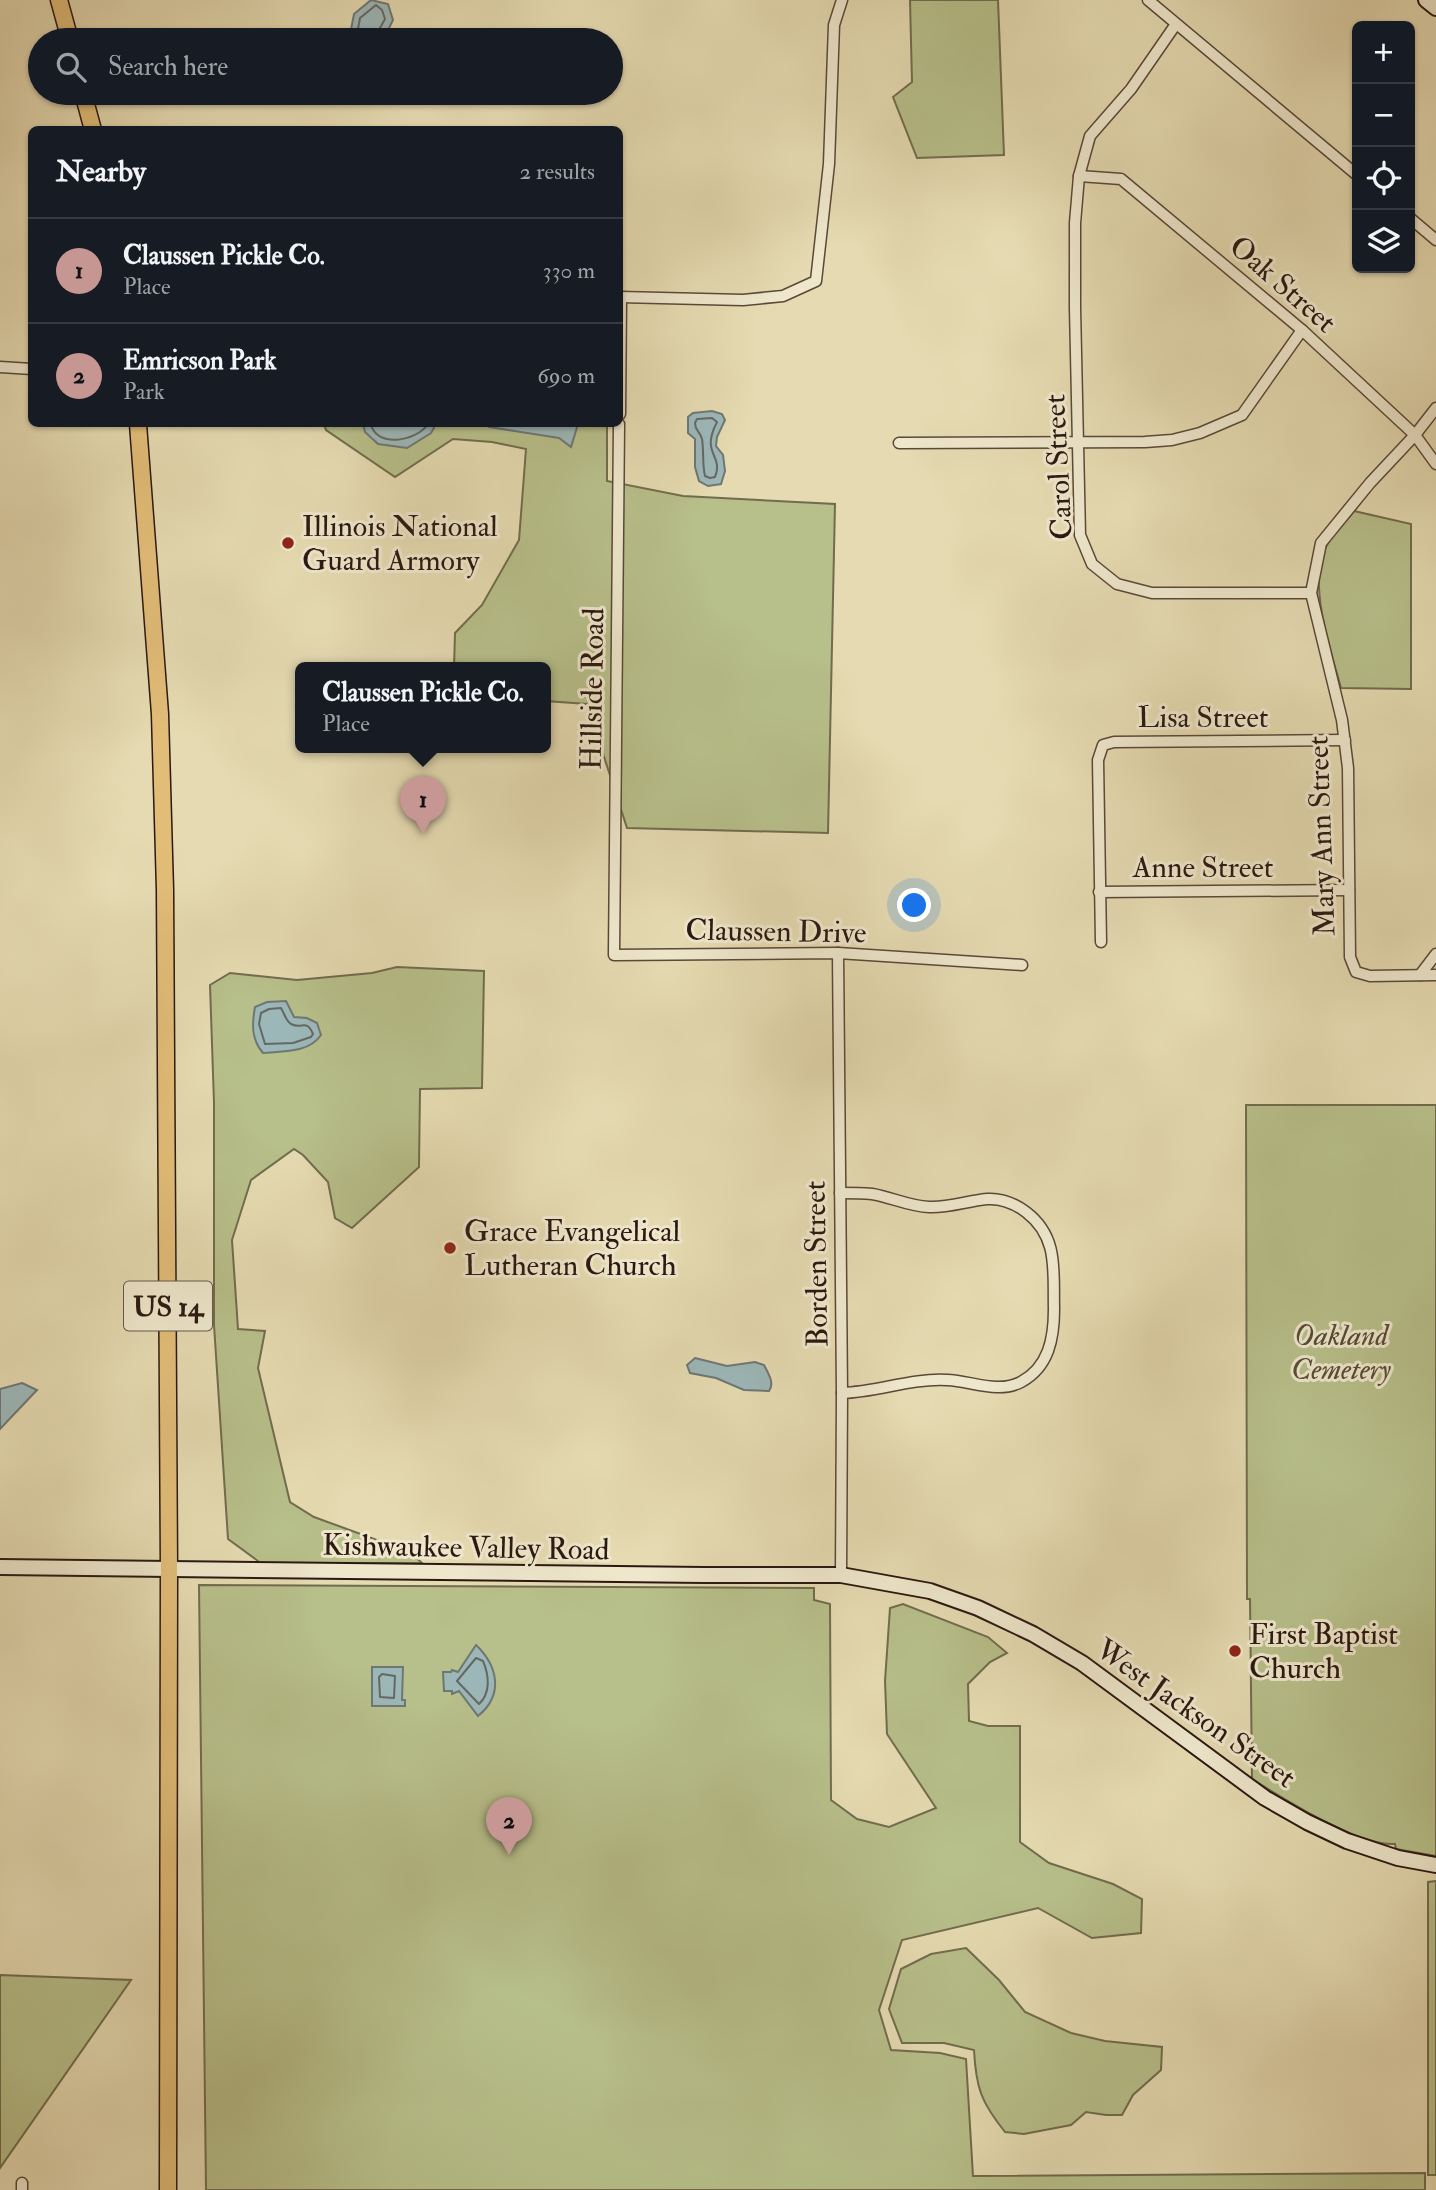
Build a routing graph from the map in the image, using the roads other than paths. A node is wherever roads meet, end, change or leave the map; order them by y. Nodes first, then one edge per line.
1 (59, 0) edge
2 (842, 0) edge
3 (1148, 0) edge
4 (1426, 0) edge
5 (1436, 8) edge
6 (1176, 24) junction
7 (67, 28) edge
8 (86, 105) edge
9 (92, 126) edge
10 (1352, 171) edge
11 (1079, 176) junction
12 (1415, 222) edge
13 (1436, 240) edge
14 (623, 297) edge
15 (1302, 330) junction
16 (0, 367) edge
17 (28, 369) edge
18 (1436, 408) edge
19 (138, 427) edge
20 (619, 427) edge
21 (1415, 435) junction
22 (1079, 441) junction
23 (899, 443) dead end
24 (1436, 464) edge
25 (1311, 593) junction
26 (1345, 740) junction
27 (1349, 890) junction
28 (1100, 892) junction
29 (1101, 942) dead end
30 (838, 953) junction
31 (614, 954) joint
32 (1436, 954) edge
33 (1022, 965) dead end
34 (1420, 975) junction
35 (1436, 975) edge
36 (840, 1193) junction
37 (842, 1393) junction
38 (0, 1567) edge
39 (169, 1570) junction
40 (841, 1575) junction
41 (930, 1591) joint
42 (1436, 1865) edge
43 (168, 2190) edge

1 - 7 main road
2 - 14 street
3 - 6 street
4 - 5 street
6 - 10 street
6 - 11 street, Carol Street
8 - 9 main road
11 - 15 street, Oak Street
11 - 22 street, Carol Street
12 - 13 street
15 - 21 street, Oak Street
15 - 22 street
16 - 17 street
18 - 21 street, Mary Ann Street
19 - 39 main road, US 14
20 - 31 street, Hillside Road
21 - 24 street, Oak Street
21 - 25 street, Mary Ann Street
22 - 23 street
22 - 25 street, Carol Street
25 - 26 street, Mary Ann Street
26 - 27 street, Mary Ann Street
26 - 28 street, Lisa Street
27 - 28 street, Anne Street
27 - 34 street, Mary Ann Street
28 - 29 street
30 - 31 street, Claussen Drive
30 - 33 street, Claussen Drive
30 - 36 street, Borden Street
32 - 34 street
34 - 35 street
36 - 37 street, Borden Street
36 - 37 street
37 - 40 street, Borden Street
38 - 39 street, Kishwaukee Valley Road
39 - 40 street, Kishwaukee Valley Road
39 - 43 main road, US 14
40 - 41 street, Kishwaukee Valley Road
41 - 42 street, West Jackson Street

